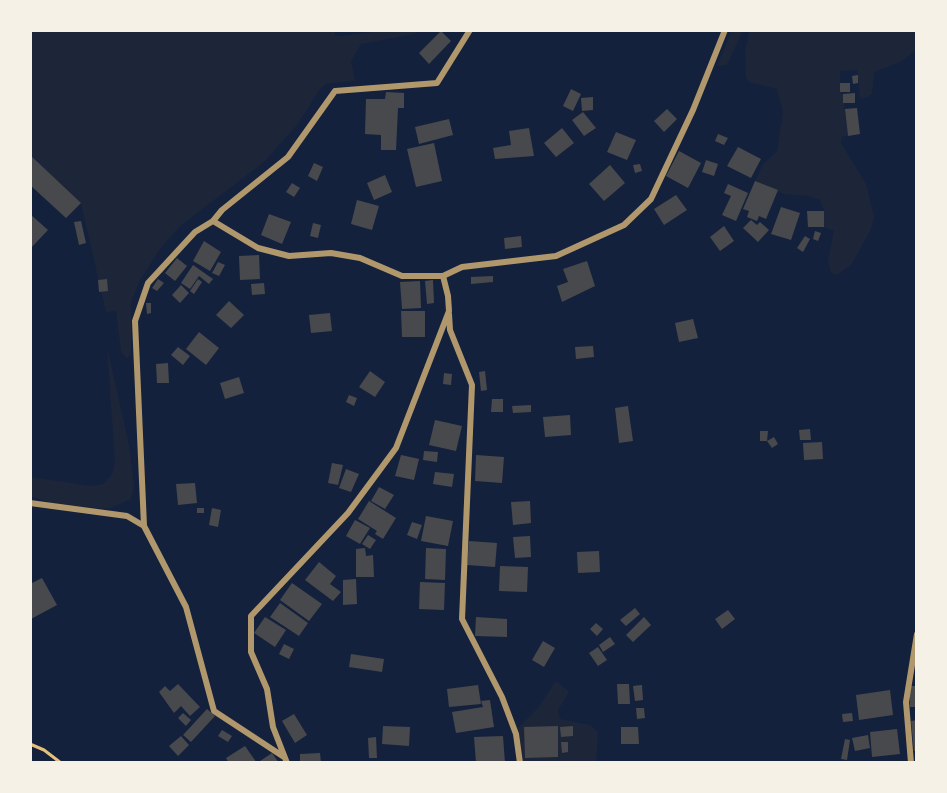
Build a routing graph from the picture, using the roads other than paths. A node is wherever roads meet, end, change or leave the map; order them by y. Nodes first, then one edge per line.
1 (470, 30) edge
2 (725, 30) edge
3 (213, 221) junction
4 (443, 276) junction
5 (448, 311) junction
6 (30, 503) edge
7 (144, 526) junction
8 (917, 634) edge
9 (286, 760) edge
10 (520, 763) edge
11 (910, 763) edge

1 - 3 street
2 - 4 street
3 - 4 street
3 - 7 street
4 - 5 street
5 - 9 street
5 - 10 street
6 - 7 street
7 - 9 street
8 - 11 street

